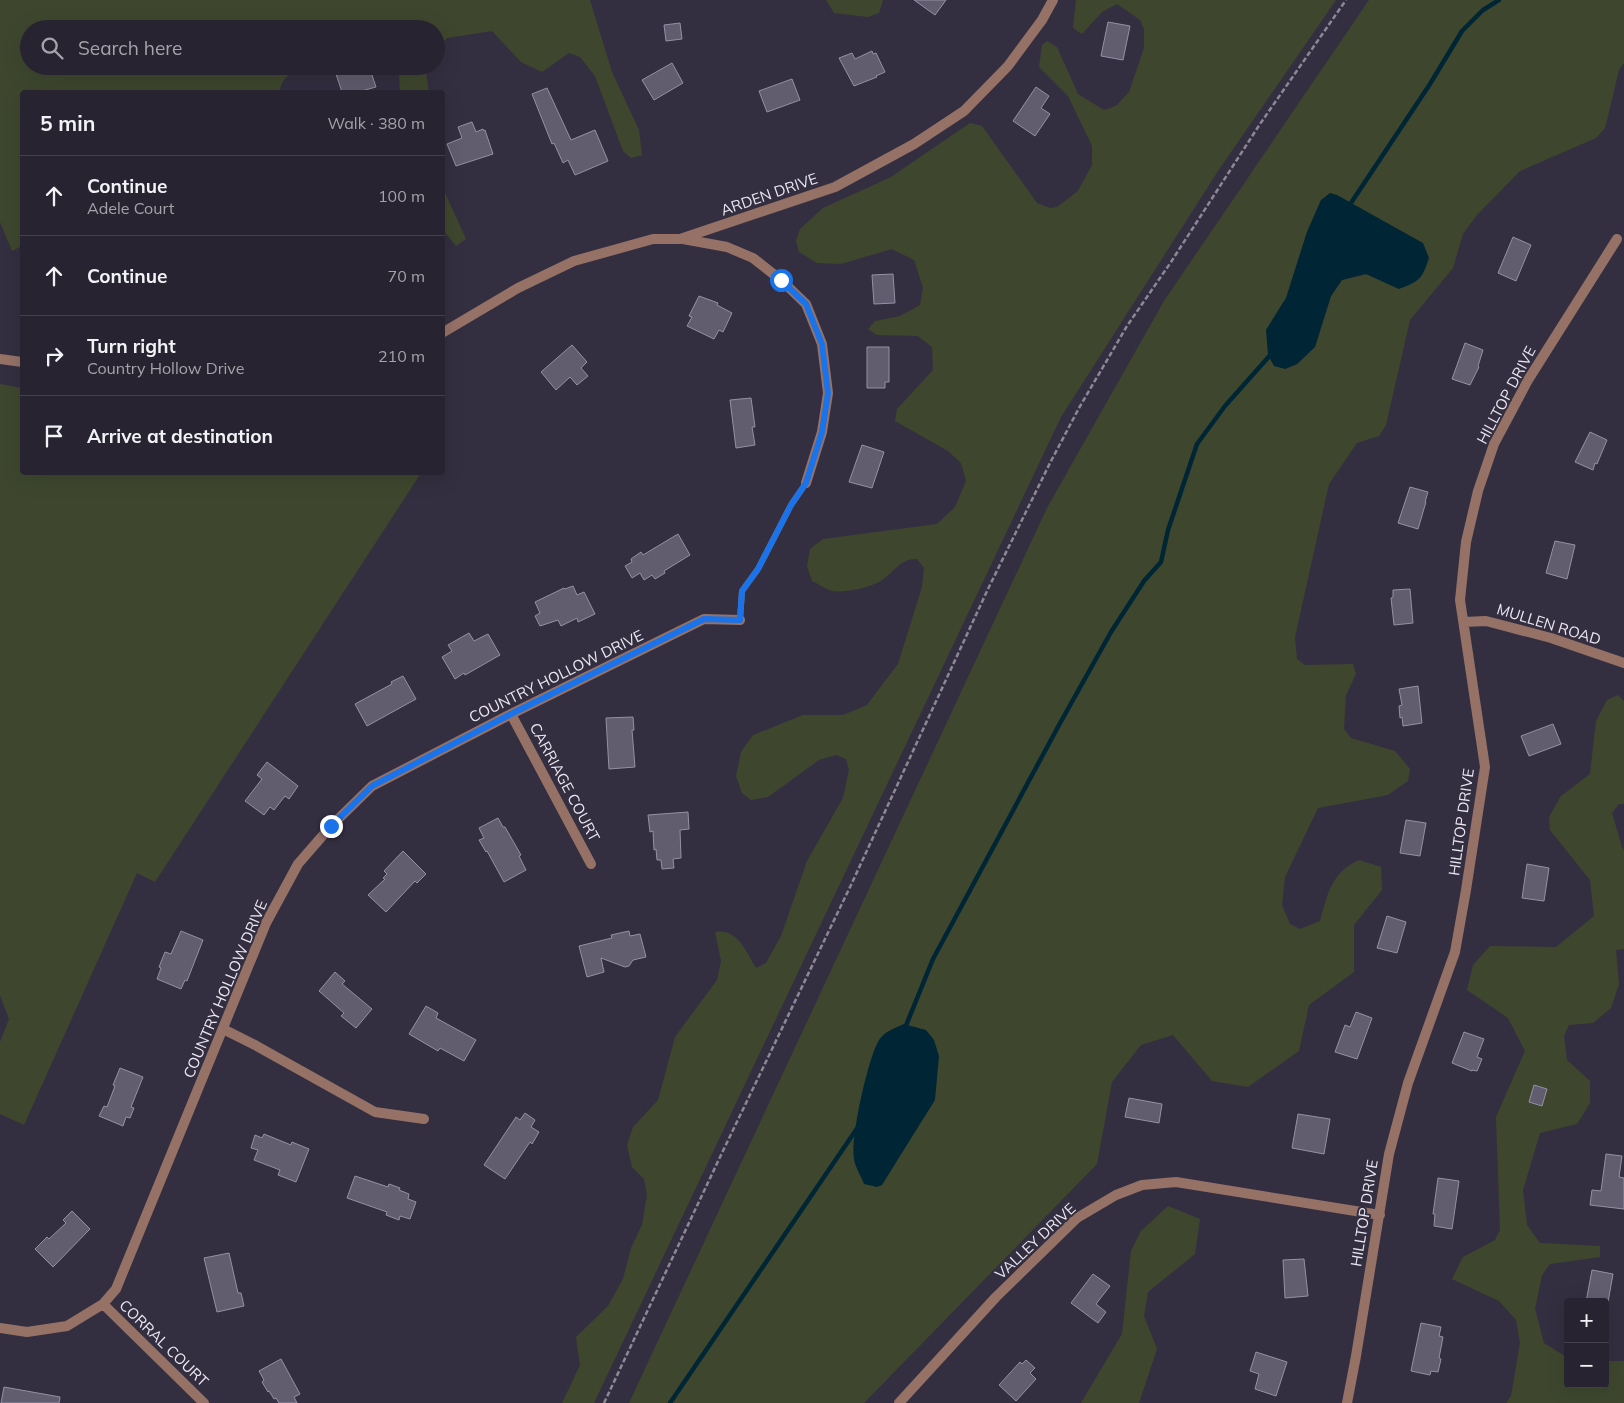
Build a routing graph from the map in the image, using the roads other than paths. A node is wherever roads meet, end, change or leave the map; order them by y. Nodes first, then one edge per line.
1 (1053, 0) edge
2 (680, 239) junction
3 (1617, 240) dead end
4 (445, 331) edge
5 (0, 359) edge
6 (20, 362) edge
7 (806, 483) joint
8 (740, 620) joint
9 (1464, 622) junction
10 (1624, 663) edge
11 (511, 714) junction
12 (591, 864) dead end
13 (223, 1029) junction
14 (424, 1119) dead end
15 (1380, 1214) junction
16 (104, 1304) junction
17 (0, 1328) edge
18 (204, 1403) edge
19 (899, 1403) edge
20 (1347, 1403) edge

1 - 2 street, ARDEN DRIVE
2 - 4 street, ARDEN DRIVE
2 - 7 street
3 - 9 street, HILLTOP DRIVE
5 - 6 street
7 - 8 lane
8 - 11 street, COUNTRY HOLLOW DRIVE
9 - 10 street, MULLEN ROAD
9 - 15 street, HILLTOP DRIVE
11 - 12 street, CARRIAGE COURT
11 - 13 street, COUNTRY HOLLOW DRIVE
13 - 14 street
13 - 16 street, COUNTRY HOLLOW DRIVE
15 - 19 street, VALLEY DRIVE
15 - 20 street, HILLTOP DRIVE
16 - 17 street, COUNTRY HOLLOW DRIVE
16 - 18 street, CORRAL COURT

